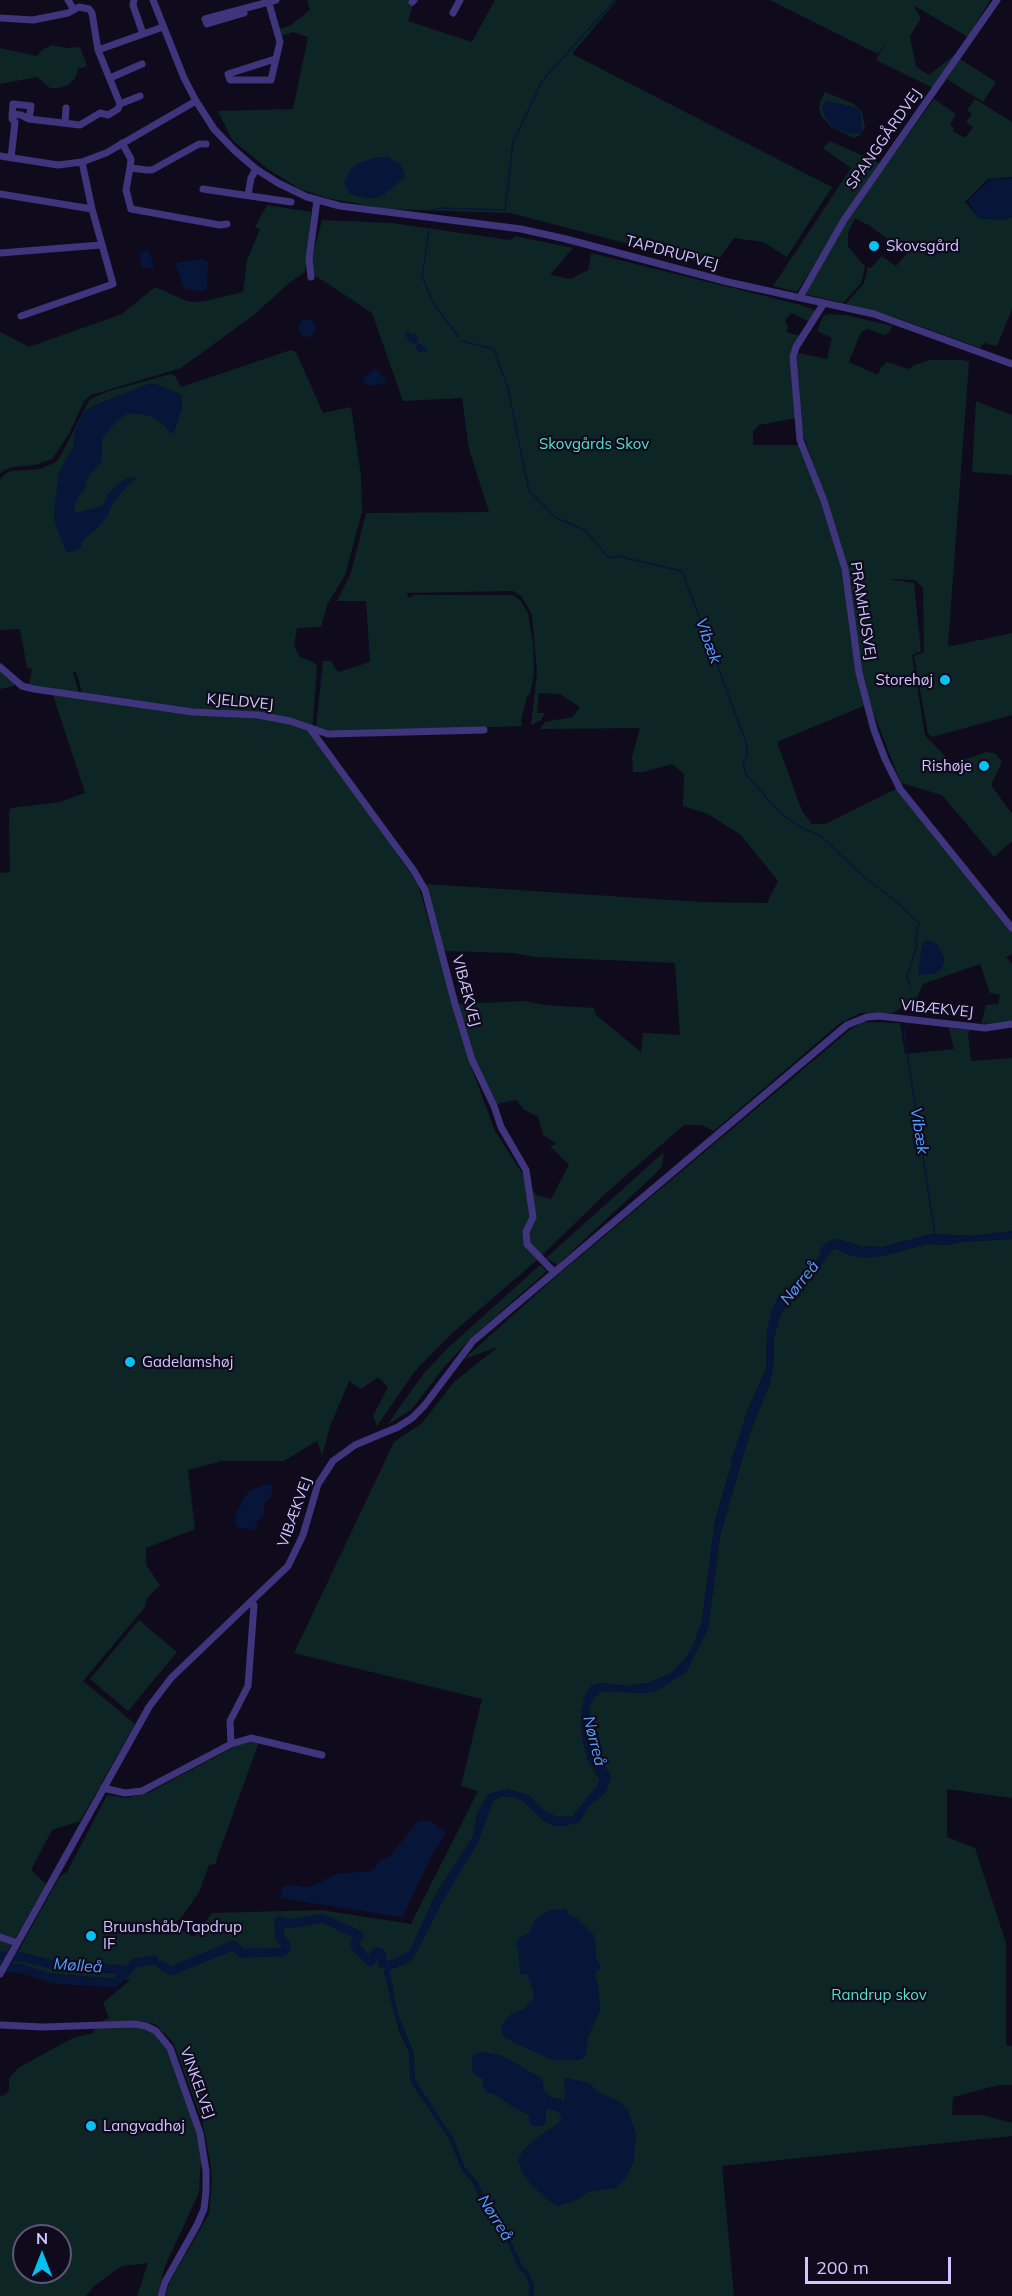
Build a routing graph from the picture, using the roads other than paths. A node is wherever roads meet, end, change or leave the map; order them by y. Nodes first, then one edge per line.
1 (68, 0) edge
2 (134, 0) edge
3 (153, 0) edge
4 (460, 0) edge
5 (997, 0) edge
6 (271, 1) edge
7 (74, 10) junction
8 (243, 10) junction
9 (453, 13) dead end
10 (0, 18) edge
11 (163, 27) junction
12 (143, 34) junction
13 (98, 50) junction
14 (275, 59) junction
15 (142, 64) dead end
16 (110, 78) junction
17 (140, 96) dead end
18 (196, 101) junction
19 (120, 104) junction
20 (66, 108) dead end
21 (12, 114) junction
22 (30, 119) junction
23 (65, 123) junction
24 (122, 143) junction
25 (206, 144) dead end
26 (0, 156) edge
27 (11, 158) junction
28 (82, 162) junction
29 (130, 168) junction
30 (256, 169) junction
31 (203, 189) dead end
32 (0, 194) edge
33 (248, 195) junction
34 (317, 200) junction
35 (291, 202) dead end
36 (92, 209) junction
37 (227, 224) dead end
38 (101, 245) junction
39 (0, 253) edge
40 (311, 277) dead end
41 (800, 297) junction
42 (824, 303) junction
43 (21, 316) dead end
44 (1012, 364) edge
45 (0, 667) edge
46 (311, 730) junction
47 (484, 730) dead end
48 (1012, 928) edge
49 (1012, 1024) edge
50 (554, 1272) junction
51 (251, 1602) junction
52 (231, 1744) junction
53 (322, 1755) dead end
54 (103, 1788) junction
55 (0, 1937) edge
56 (17, 1942) junction
57 (1, 1973) edge
58 (0, 2025) edge
59 (161, 2296) edge

1 - 7 street
2 - 12 street
3 - 11 street, TAPDRUPVEJ
4 - 9 street
5 - 41 street, SPANGGÅRDVEJ
6 - 8 street
6 - 14 street
7 - 10 street
7 - 13 street
8 - 8 street
11 - 12 street
11 - 18 street, TAPDRUPVEJ
12 - 13 street
13 - 16 street
14 - 14 street
15 - 16 street
16 - 19 street
17 - 19 street
18 - 24 street
18 - 30 street, TAPDRUPVEJ
19 - 23 street
20 - 23 street
21 - 22 street
21 - 22 street
21 - 27 street
22 - 23 street
24 - 28 street
24 - 29 street
25 - 29 street
26 - 27 street
27 - 28 street
28 - 36 street
29 - 37 street
30 - 33 street
30 - 34 street, TAPDRUPVEJ
31 - 33 street
32 - 36 street
33 - 35 street
34 - 40 street
34 - 41 street, TAPDRUPVEJ
36 - 38 street
38 - 39 street
38 - 43 street
41 - 42 street, TAPDRUPVEJ
42 - 44 street, TAPDRUPVEJ
42 - 48 street, PRAMHUSVEJ
45 - 46 street, KJELDVEJ
46 - 47 street, KJELDVEJ
46 - 50 street, VIBÆKVEJ
49 - 50 street, VIBÆKVEJ
50 - 51 street, VIBÆKVEJ
51 - 52 street
51 - 54 street, VIBÆKVEJ
52 - 53 street
52 - 54 street
54 - 56 street, VIBÆKVEJ
55 - 56 street
56 - 57 street, VIBÆKVEJ
58 - 59 street, VINKELVEJ

